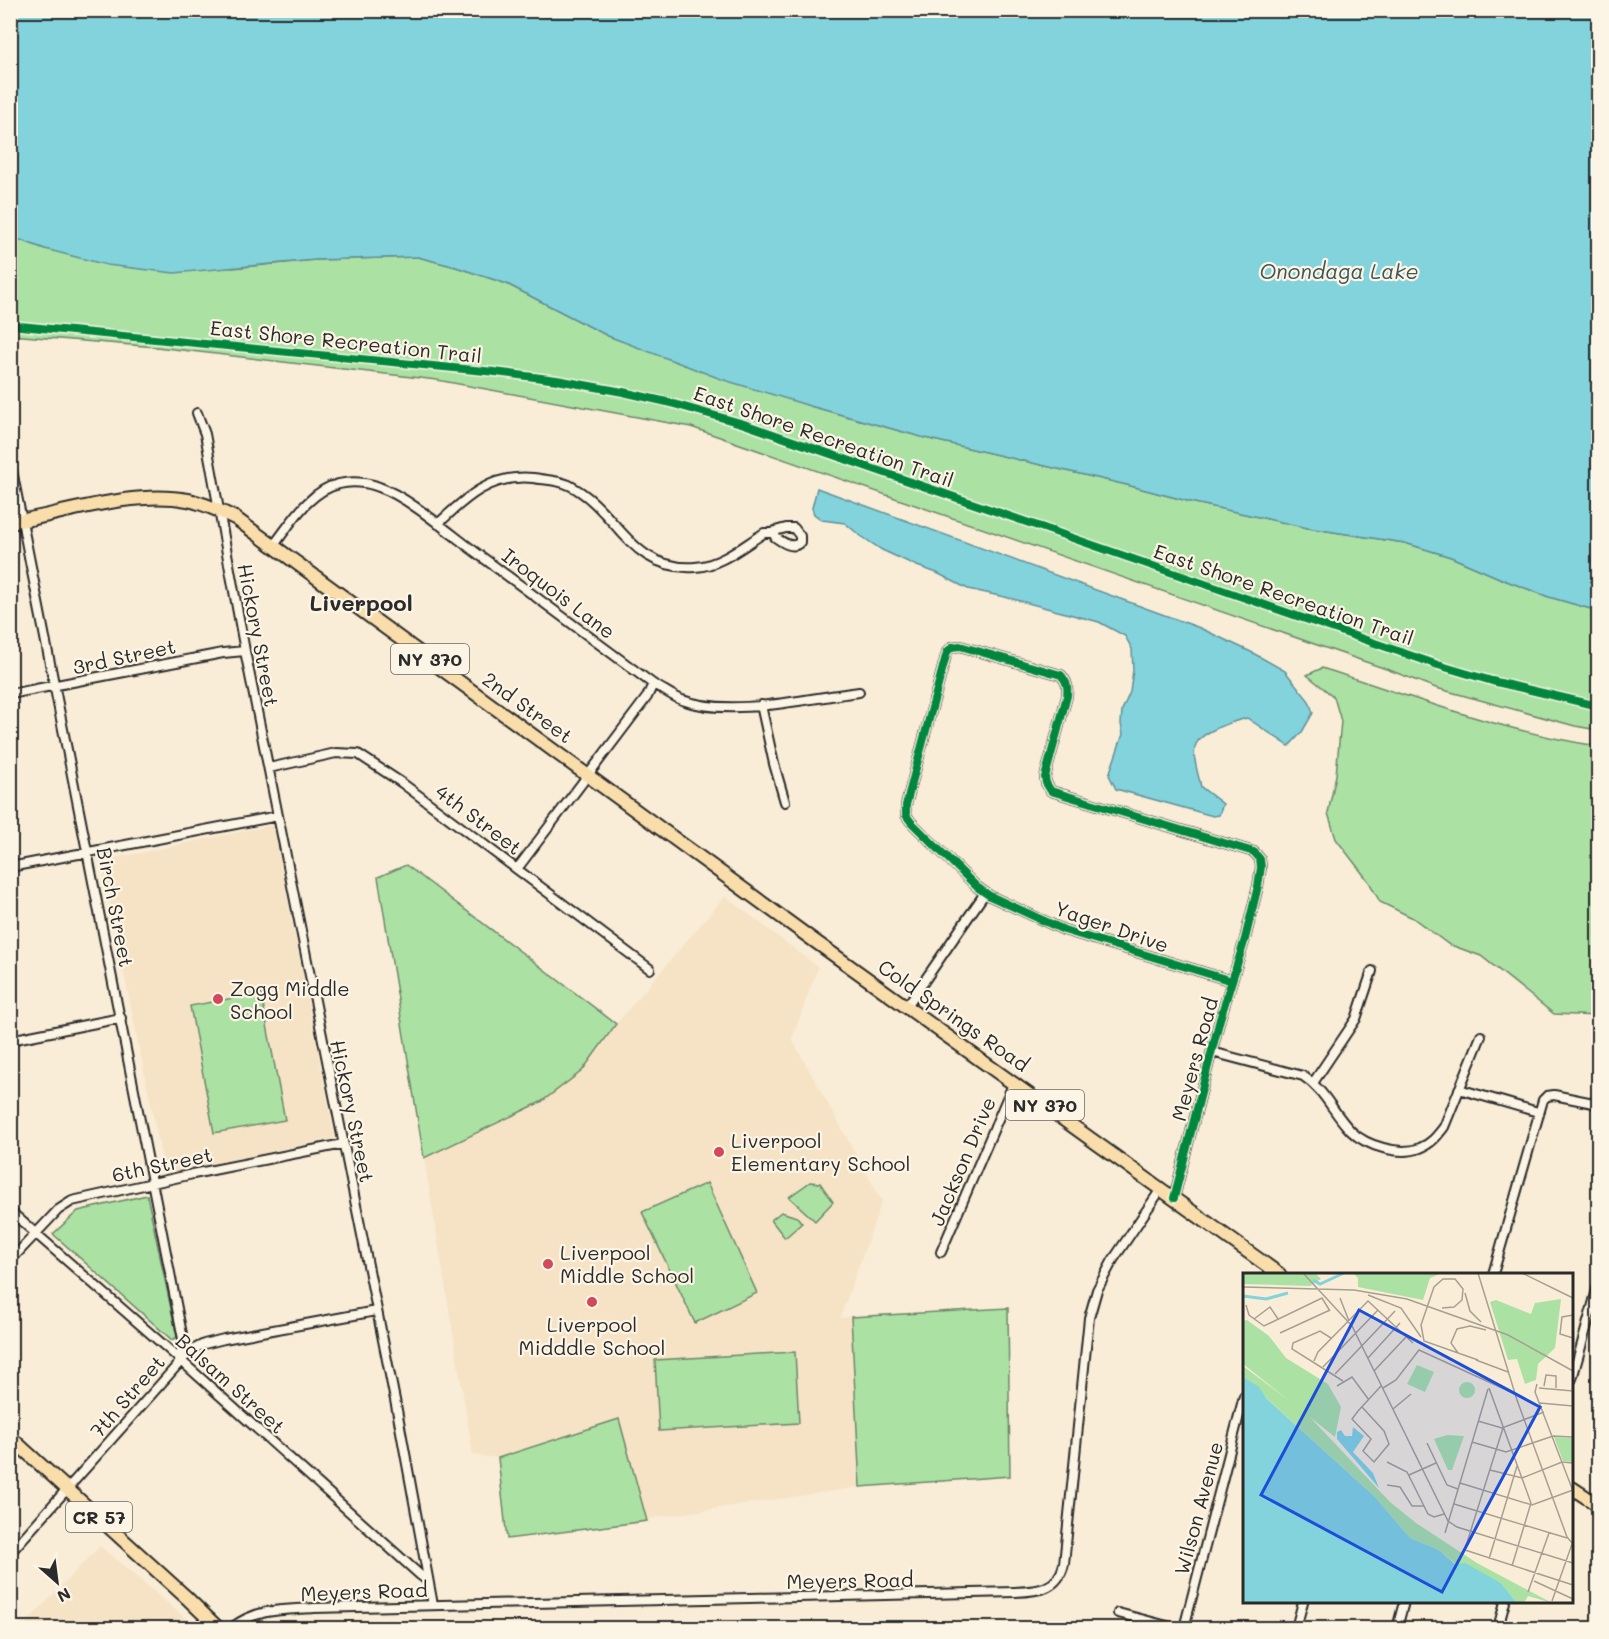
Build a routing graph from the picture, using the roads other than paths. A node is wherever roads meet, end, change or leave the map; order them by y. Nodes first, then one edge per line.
1 (197, 413) dead end
2 (10, 460) edge
3 (217, 510) junction
4 (23, 521) junction
5 (10, 523) edge
6 (438, 524) junction
7 (773, 533) dead end
8 (274, 545) junction
9 (244, 651) junction
10 (653, 684) junction
11 (54, 687) junction
12 (859, 692) dead end
13 (10, 694) edge
14 (761, 705) junction
15 (269, 768) junction
16 (588, 774) junction
17 (784, 802) dead end
18 (278, 816) junction
19 (1193, 833) joint
20 (88, 852) junction
21 (10, 867) edge
22 (517, 869) junction
23 (985, 893) junction
24 (809, 937) joint
25 (650, 969) dead end
26 (1372, 971) dead end
27 (1232, 981) junction
28 (907, 1006) junction
29 (121, 1018) junction
30 (1481, 1036) dead end
31 (10, 1040) edge
32 (1212, 1052) junction
33 (1014, 1082) junction
34 (1313, 1083) junction
35 (1459, 1089) junction
36 (1599, 1104) edge
37 (1538, 1112) junction
38 (343, 1144) junction
39 (153, 1183) junction
40 (1161, 1189) junction
41 (1174, 1198) junction
42 (10, 1211) edge
43 (36, 1233) junction
44 (941, 1252) dead end
45 (10, 1261) edge
46 (1276, 1273) edge
47 (1494, 1273) edge
48 (1599, 1286) edge
49 (376, 1311) junction
50 (180, 1361) junction
51 (1573, 1376) edge
52 (1243, 1404) edge
53 (10, 1437) edge
54 (68, 1488) junction
55 (1573, 1489) edge
56 (1599, 1505) edge
57 (10, 1553) edge
58 (428, 1581) junction
59 (1303, 1603) edge
60 (1404, 1603) edge
61 (1505, 1603) edge
62 (433, 1605) junction
63 (1118, 1613) dead end
64 (218, 1629) edge
65 (231, 1629) edge
66 (1175, 1629) edge
67 (1184, 1629) edge
68 (1296, 1629) edge
69 (1397, 1629) edge
70 (1498, 1629) edge

1 - 3 street, Hickory Street
2 - 4 street, Birch Street
3 - 4 main road, 2nd Street / NY 370
3 - 8 main road, 2nd Street / NY 370
3 - 9 street, Hickory Street
4 - 5 main road, 2nd Street / NY 370
4 - 11 street, Birch Street
6 - 7 street
6 - 8 street, Iroquois Lane
6 - 10 street, Iroquois Lane
8 - 16 main road, 2nd Street / NY 370
9 - 11 street, 3rd Street
9 - 15 street, Hickory Street
10 - 14 street, Iroquois Lane
10 - 16 street
11 - 13 street, 3rd Street
11 - 20 street, Birch Street
12 - 14 street, Iroquois Lane
14 - 17 street
15 - 18 street, Hickory Street
15 - 22 street, 4th Street
16 - 22 street
16 - 24 main road, 2nd Street / NY 370
18 - 20 street
18 - 38 street, Hickory Street
19 - 23 street, Yager Drive
19 - 27 street, Meyers Road
20 - 21 street
20 - 29 street, Birch Street
22 - 25 street, 4th Street
23 - 27 street, Yager Drive
23 - 28 street
24 - 28 main road, Cold Springs Road / NY 370
26 - 34 street
27 - 32 street, Meyers Road
28 - 33 main road, Cold Springs Road / NY 370
29 - 31 street
29 - 39 street, Birch Street
30 - 35 street
32 - 34 street
32 - 41 street, Meyers Road
33 - 40 main road, Cold Springs Road / NY 370
33 - 44 street, Jackson Drive
34 - 35 street
35 - 37 street
36 - 37 street
37 - 47 street
38 - 39 street, 6th Street
38 - 49 street, Hickory Street
39 - 43 street, 6th Street
39 - 50 street, Birch Street
40 - 41 main road, Cold Springs Road / NY 370
40 - 62 street, Meyers Road
41 - 46 main road, Cold Springs Road / NY 370
42 - 43 street, Balsam Street
43 - 45 street, 6th Street
43 - 50 street, Balsam Street
48 - 51 street
49 - 50 street, 7th Street
49 - 58 street, Hickory Street
50 - 54 street, 7th Street
50 - 58 street, Balsam Street
52 - 67 street, Wilson Avenue
53 - 54 main road, CR 57
54 - 57 street, 7th Street
54 - 64 main road, CR 57
55 - 56 main road
58 - 62 street, Hickory Street
59 - 68 street
60 - 69 street
61 - 70 street
62 - 65 street, Meyers Road
63 - 66 street

